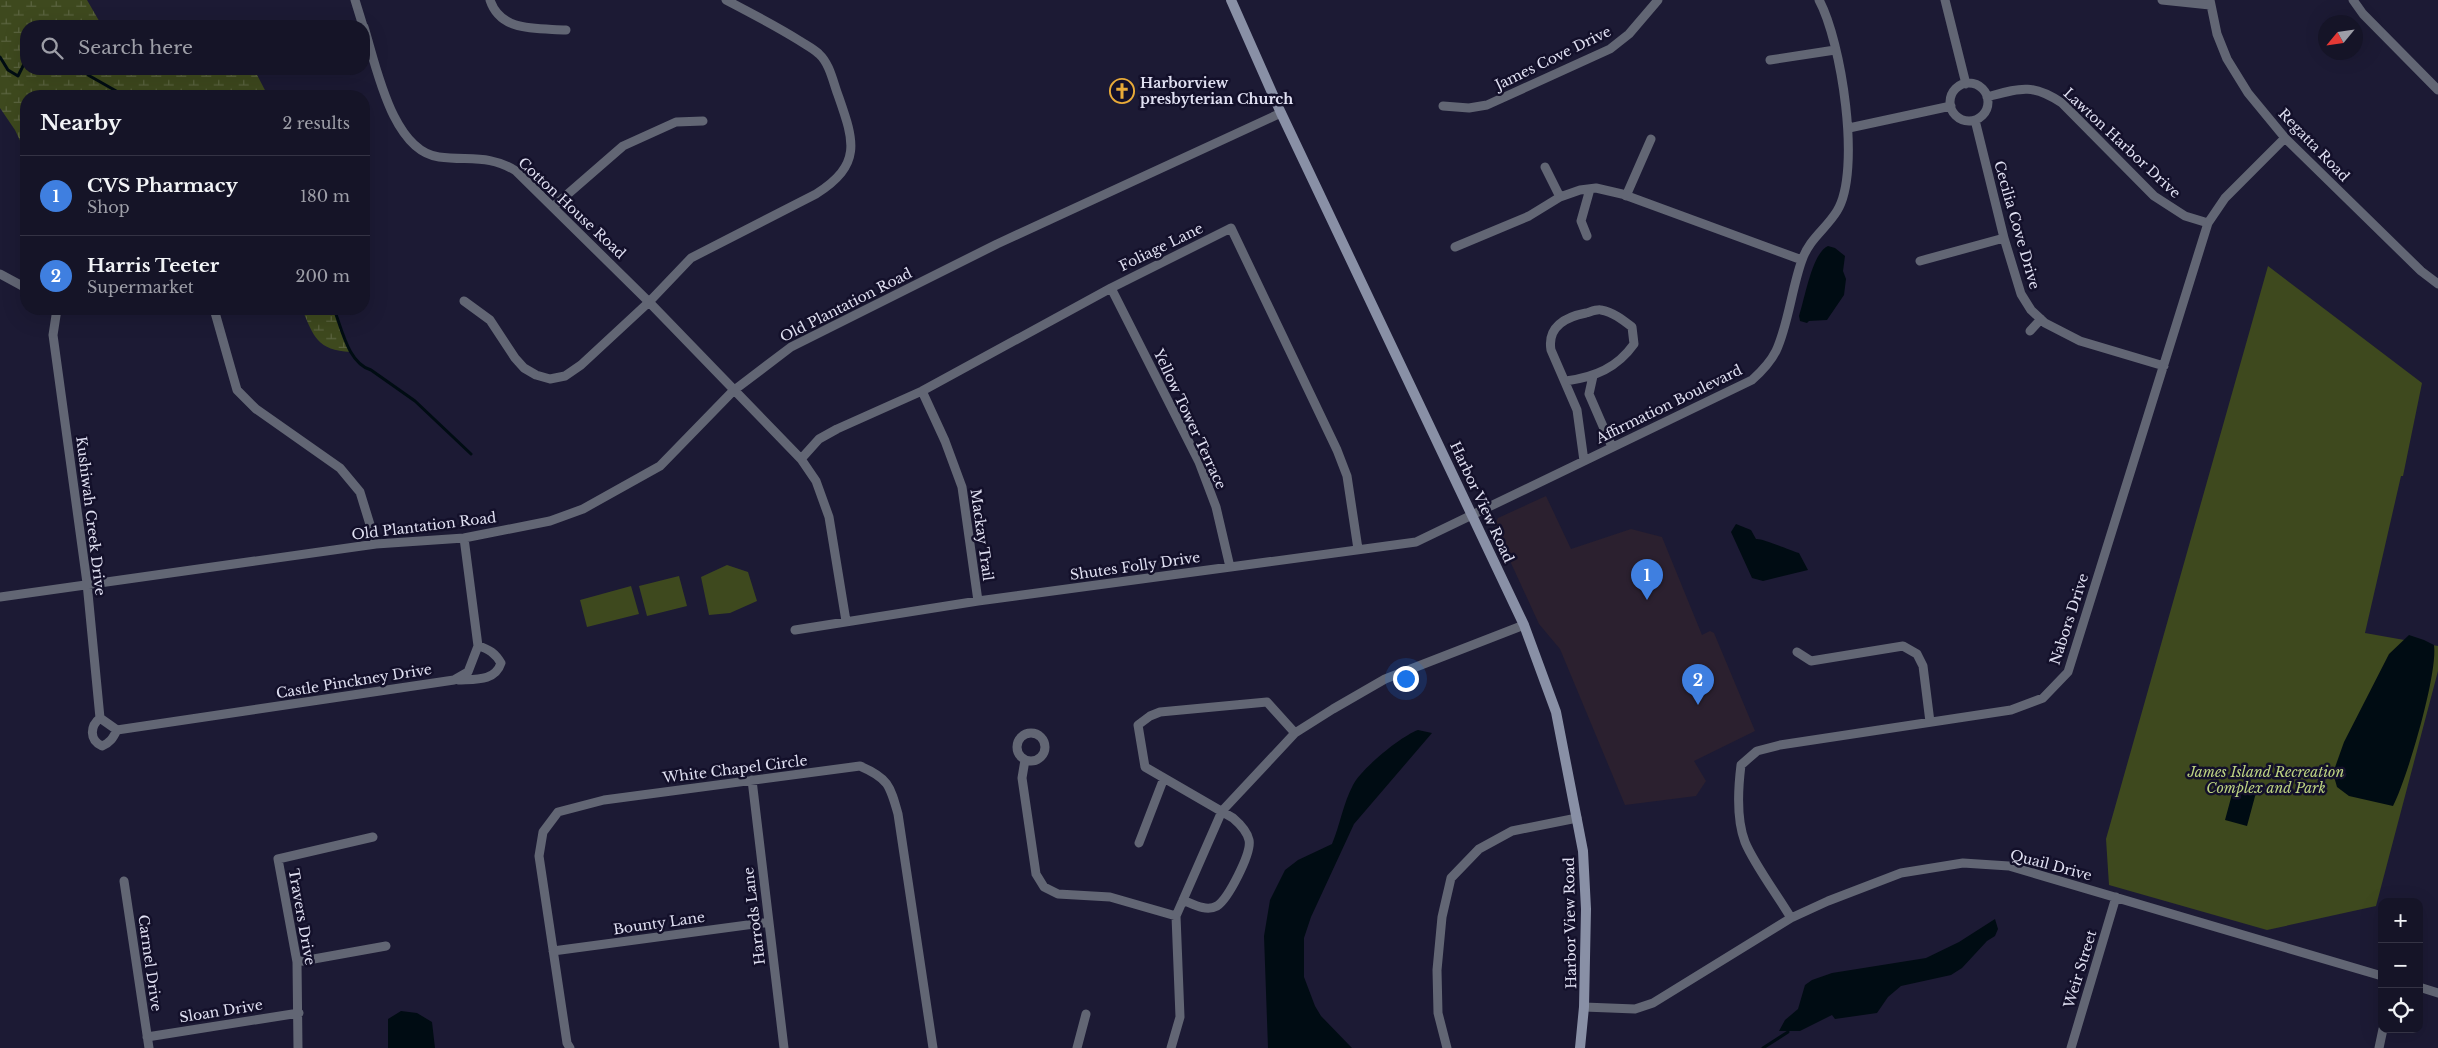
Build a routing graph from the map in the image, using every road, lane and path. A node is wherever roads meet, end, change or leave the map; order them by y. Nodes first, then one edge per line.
1 (355, 0) edge
2 (490, 0) edge
3 (726, 0) edge
4 (1231, 0) edge
5 (1658, 0) edge
6 (1819, 0) edge
7 (1945, 0) edge
8 (2162, 0) edge
9 (2354, 0) edge
10 (2210, 3) edge
11 (362, 20) edge
12 (566, 30) dead end
13 (370, 45) edge
14 (1835, 50) junction
15 (1770, 60) dead end
16 (1966, 84) junction
17 (2438, 90) edge
18 (1987, 97) junction
19 (1444, 106) dead end
20 (1951, 106) junction
21 (1281, 113) junction
22 (1975, 120) junction
23 (703, 121) dead end
24 (1848, 128) junction
25 (2285, 138) junction
26 (1651, 139) dead end
27 (1545, 167) dead end
28 (1590, 189) junction
29 (1626, 196) junction
30 (1560, 197) junction
31 (554, 206) junction
32 (2208, 223) junction
33 (1587, 236) dead end
34 (2004, 238) junction
35 (1455, 247) dead end
36 (1802, 260) junction
37 (1920, 260) dead end
38 (0, 274) edge
39 (2438, 284) edge
40 (20, 285) edge
41 (1111, 288) junction
42 (464, 301) dead end
43 (649, 302) junction
44 (56, 315) edge
45 (216, 315) edge
46 (2041, 319) junction
47 (2030, 331) dead end
48 (2164, 366) junction
49 (1593, 376) junction
50 (1566, 381) junction
51 (733, 391) junction
52 (922, 391) junction
53 (1612, 447) junction
54 (801, 458) junction
55 (1584, 461) junction
56 (1472, 514) junction
57 (464, 538) junction
58 (376, 544) junction
59 (1358, 549) junction
60 (1230, 567) junction
61 (87, 583) junction
62 (0, 597) edge
63 (978, 601) junction
64 (846, 621) junction
65 (1524, 625) junction
66 (795, 630) dead end
67 (478, 646) junction
68 (1797, 652) dead end
69 (454, 680) junction
70 (104, 721) junction
71 (1930, 722) junction
72 (117, 730) junction
73 (1295, 733) junction
74 (1025, 760) dead end
75 (1164, 778) junction
76 (752, 780) junction
77 (1222, 811) junction
78 (1577, 818) junction
79 (373, 837) dead end
80 (1139, 843) dead end
81 (124, 881) dead end
82 (2116, 897) junction
83 (1183, 900) junction
84 (1176, 916) junction
85 (1791, 918) junction
86 (769, 922) junction
87 (386, 946) dead end
88 (553, 951) junction
89 (297, 962) junction
90 (2378, 975) edge
91 (2422, 988) edge
92 (2438, 993) edge
93 (1584, 1007) junction
94 (299, 1013) junction
95 (1086, 1014) dead end
96 (2382, 1033) edge
97 (147, 1037) junction
98 (149, 1048) edge
99 (298, 1048) edge
100 (570, 1048) edge
101 (784, 1048) edge
102 (933, 1048) edge
103 (1077, 1048) edge
104 (1171, 1048) edge
105 (1447, 1048) edge
106 (1580, 1048) edge
107 (2071, 1048) edge
108 (2379, 1048) edge

1 - 11 street, Cotton House Road
2 - 12 street
3 - 43 street
4 - 21 main road, Harbor View Road
5 - 19 street, James Cove Drive
6 - 14 street, Affirmation Boulevard
7 - 16 street
8 - 10 street
9 - 17 street
10 - 25 street, Regatta Road
13 - 31 street, Cotton House Road
14 - 15 street
14 - 24 street, Affirmation Boulevard
16 - 18 street
16 - 20 street
18 - 22 street
18 - 32 street, Lawton Harbor Drive
20 - 22 street
20 - 24 street
21 - 51 street, Old Plantation Road
21 - 56 main road, Harbor View Road
22 - 34 street, Cecilia Cove Drive
23 - 31 street
24 - 36 street, Affirmation Boulevard
25 - 32 street, Nabors Drive
25 - 39 street, Regatta Road
26 - 29 street
27 - 30 street
28 - 29 street
28 - 30 street
28 - 33 street
29 - 36 street
30 - 35 street
31 - 43 street, Cotton House Road
32 - 48 street, Nabors Drive
34 - 37 street
34 - 46 street, Cecilia Cove Drive
36 - 53 street, Affirmation Boulevard
38 - 40 street
41 - 52 street, Foliage Lane
41 - 59 street, Foliage Lane
41 - 60 street, Yellow Tower Terrace
42 - 43 street
43 - 51 street, Cotton House Road
44 - 61 street, Kushiwah Creek Drive
45 - 58 street
46 - 47 street
46 - 48 street, Cecilia Cove Drive
48 - 71 street, Nabors Drive
49 - 50 street
49 - 50 street
49 - 53 street
50 - 55 street
51 - 54 street, Cotton House Road
51 - 57 street, Old Plantation Road
52 - 54 street, Foliage Lane
52 - 63 street, Mackay Trail
53 - 55 street, Affirmation Boulevard
54 - 64 street, Cotton House Road
55 - 56 street, Affirmation Boulevard
56 - 59 street, Shutes Folly Drive
56 - 65 main road, Harbor View Road
57 - 58 street, Old Plantation Road
57 - 67 street
58 - 61 street, Old Plantation Road
59 - 60 street, Shutes Folly Drive
60 - 63 street, Shutes Folly Drive
61 - 62 street, Old Plantation Road
61 - 70 street, Kushiwah Creek Drive
63 - 64 street, Shutes Folly Drive
64 - 66 street, Shutes Folly Drive
65 - 73 street
65 - 78 main road, Harbor View Road
67 - 69 street
67 - 69 street, Castle Pinckney Drive
68 - 71 street
69 - 72 street, Castle Pinckney Drive
70 - 72 street
70 - 72 street
71 - 85 street, Nabors Drive
73 - 75 street
73 - 77 street
74 - 84 street
75 - 77 street
75 - 80 street
76 - 86 street, Harrods Lane
76 - 88 street, White Chapel Circle
76 - 102 street, White Chapel Circle
77 - 83 street
77 - 83 street
78 - 93 main road, Harbor View Road
78 - 105 street
79 - 89 street, Travers Drive
81 - 97 street, Carmel Drive
82 - 85 street, Quail Drive
82 - 90 street, Quail Drive
82 - 107 street, Weir Street
83 - 84 street
84 - 104 street
85 - 93 street, Quail Drive
86 - 88 street, Bounty Lane
86 - 101 street, Harrods Lane
87 - 89 street
88 - 100 street, White Chapel Circle
89 - 94 street, Travers Drive
91 - 92 street
93 - 106 main road, Harbor View Road
94 - 97 street, Sloan Drive
94 - 99 street, Travers Drive
95 - 103 street
96 - 108 street
97 - 98 street, Carmel Drive

